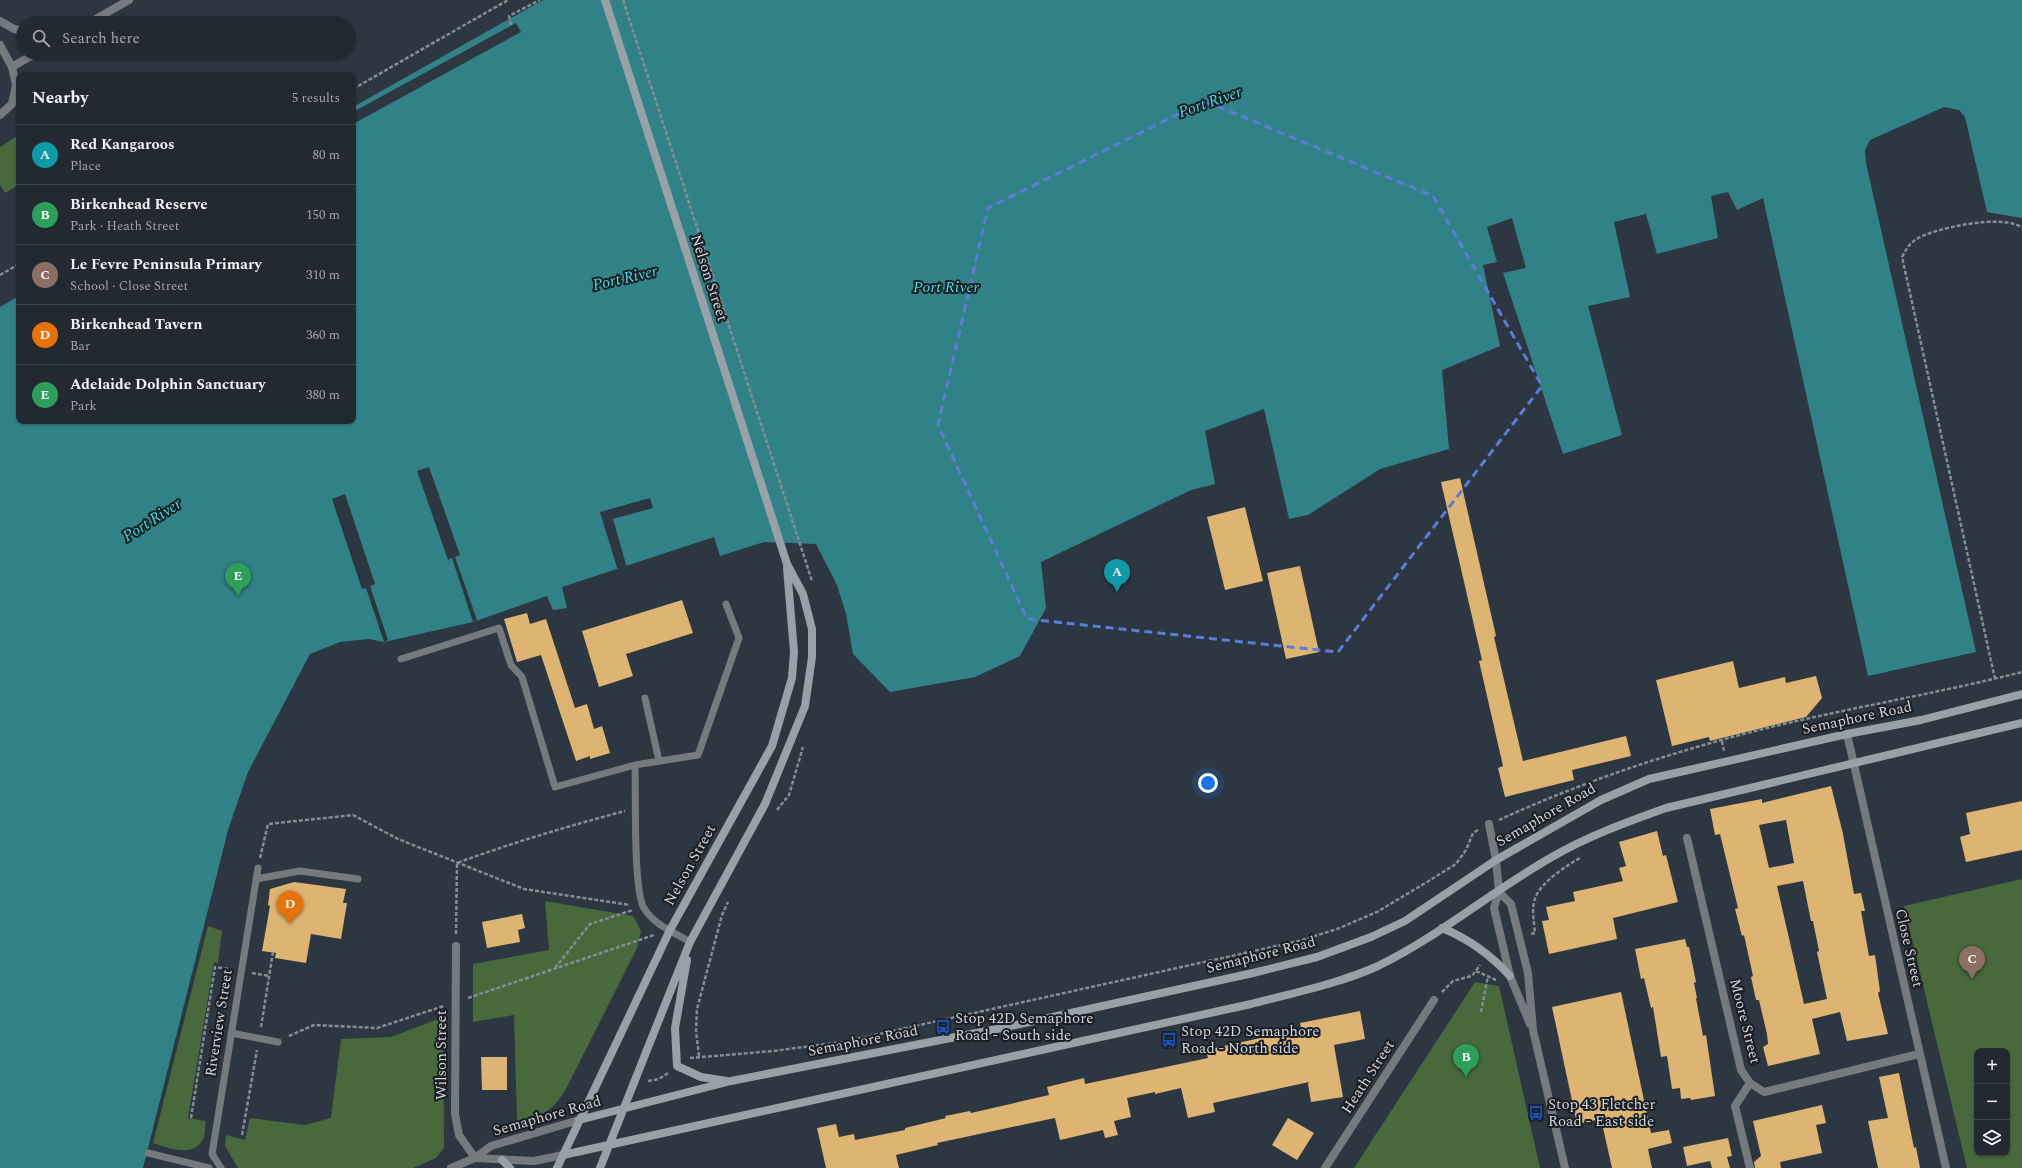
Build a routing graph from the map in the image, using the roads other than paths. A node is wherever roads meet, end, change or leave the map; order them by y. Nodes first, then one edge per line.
1 (129, 0) edge
2 (604, 0) edge
3 (101, 16) edge
4 (0, 21) edge
5 (16, 29) edge
6 (0, 46) edge
7 (24, 60) edge
8 (12, 67) junction
9 (0, 115) edge
10 (787, 564) junction
11 (726, 604) dead end
12 (401, 659) dead end
13 (2022, 694) edge
14 (645, 698) dead end
15 (2022, 723) edge
16 (1847, 734) junction
17 (658, 761) junction
18 (1852, 763) junction
19 (635, 765) junction
20 (1489, 824) road end
21 (1687, 838) dead end
22 (1496, 860) junction
23 (258, 868) road end
24 (256, 879) junction
25 (358, 879) dead end
26 (1498, 892) junction
27 (1442, 928) junction
28 (670, 930) junction
29 (690, 942) junction
30 (456, 946) road end
31 (1510, 976) junction
32 (1434, 1000) road end
33 (1533, 1030) junction
34 (231, 1033) junction
35 (278, 1042) road end
36 (1919, 1054) junction
37 (731, 1081) junction
38 (1750, 1083) junction
39 (624, 1109) junction
40 (580, 1120) junction
41 (610, 1145) junction
42 (148, 1153) dead end
43 (212, 1154) junction
44 (563, 1155) junction
45 (475, 1158) junction
46 (502, 1160) junction
47 (209, 1168) edge
48 (221, 1168) edge
49 (451, 1168) edge
50 (510, 1168) edge
51 (557, 1168) edge
52 (600, 1168) edge
53 (1325, 1168) edge
54 (1565, 1168) edge
55 (1750, 1168) edge
56 (1946, 1168) edge

1 - 3 street
2 - 10 main road, Nelson Street
4 - 5 street
6 - 8 street
7 - 8 street
8 - 9 street
10 - 28 main road, Nelson Street
10 - 29 main road, Nelson Street
11 - 17 lane
12 - 19 lane
13 - 16 main road, Semaphore Road
14 - 17 lane
15 - 18 main road, Semaphore Road
16 - 18 street, Close Street
16 - 22 main road, Semaphore Road
17 - 19 lane
18 - 26 main road, Semaphore Road
18 - 36 street, Close Street
19 - 28 lane
20 - 22 street
21 - 38 street, Moore Street
22 - 26 street
22 - 37 main road, Semaphore Road
23 - 24 lane, Riverview Street
24 - 25 lane
24 - 34 lane, Riverview Street
26 - 27 main road, Semaphore Road
26 - 31 street
26 - 33 street
27 - 31 main road
27 - 41 main road, Semaphore Road
28 - 29 lane
28 - 40 main road, Nelson Street
29 - 37 main road
29 - 39 main road, Nelson Street
30 - 45 street, Wilson Street
31 - 33 street
32 - 53 street, Heath Street
33 - 54 street
34 - 35 lane
34 - 43 lane, Riverview Street
36 - 38 street, Moore Street
36 - 56 street, Close Street
37 - 39 main road, Semaphore Road
38 - 55 street
39 - 40 main road, Semaphore Road
39 - 41 main road, Nelson Street
40 - 44 main road, Nelson Street
40 - 45 street, Semaphore Road
41 - 44 main road, Semaphore Road
41 - 52 main road, Nelson Street
42 - 47 lane
43 - 47 lane, Riverview Street
43 - 48 lane
44 - 46 street, Semaphore Road
44 - 51 main road, Nelson Street
45 - 46 street, Semaphore Road
45 - 49 street, Semaphore Road
46 - 50 main road

